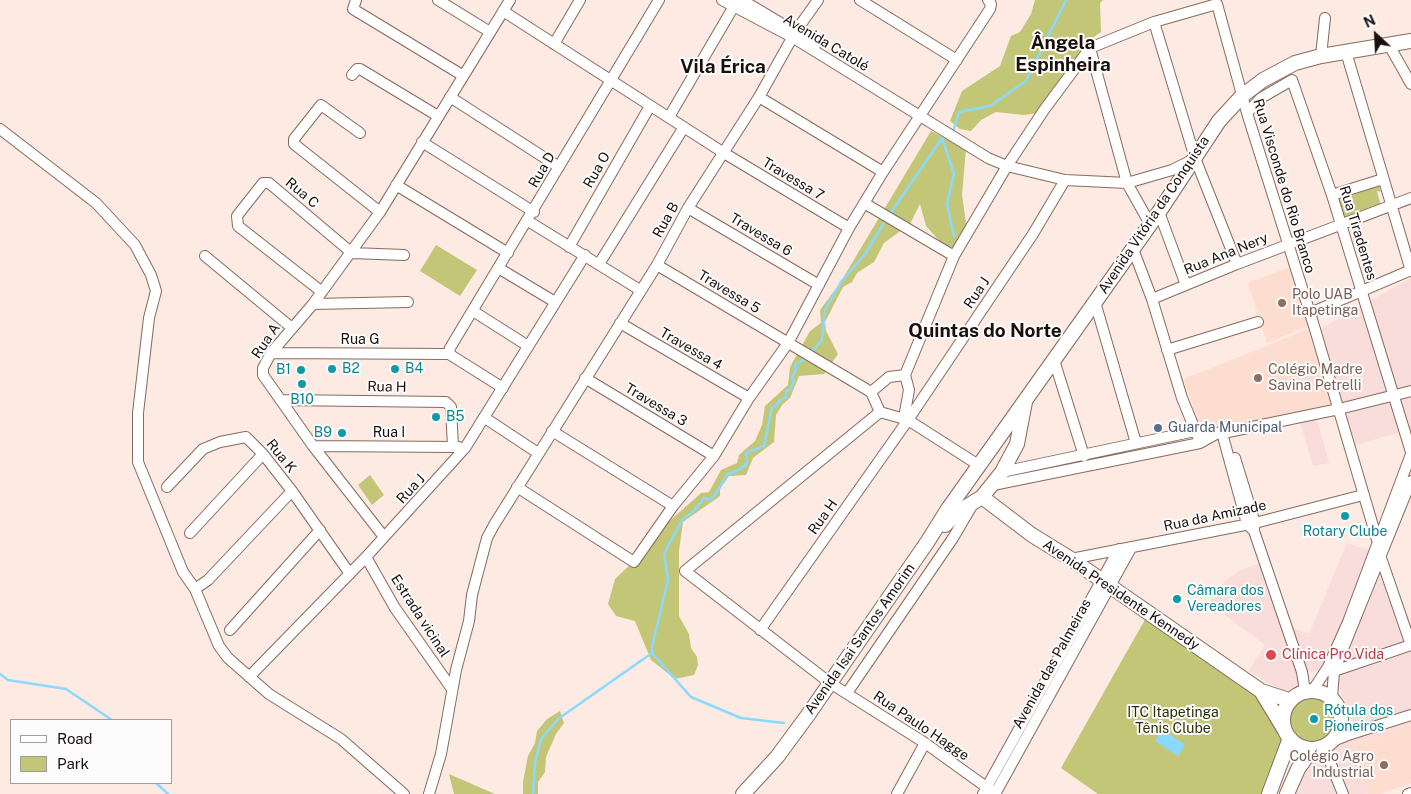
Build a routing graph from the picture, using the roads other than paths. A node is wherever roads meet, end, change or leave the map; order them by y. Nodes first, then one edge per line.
1 (438, 0) edge
2 (510, 0) edge
3 (580, 0) edge
4 (659, 0) edge
5 (722, 0) edge
6 (818, 0) edge
7 (860, 0) edge
8 (738, 2) edge
9 (990, 2) edge
10 (354, 4) edge
11 (503, 11) junction
12 (1325, 18) dead end
13 (1154, 22) junction
14 (490, 32) junction
15 (794, 34) junction
16 (1408, 43) edge
17 (554, 44) junction
18 (1389, 45) junction
19 (1090, 48) junction
20 (1346, 52) junction
21 (1321, 56) junction
22 (957, 60) junction
23 (352, 75) dead end
24 (462, 76) junction
25 (610, 80) junction
26 (1411, 84) edge
27 (1242, 96) junction
28 (450, 97) junction
29 (759, 97) junction
30 (650, 106) junction
31 (1247, 113) junction
32 (918, 114) junction
33 (438, 116) junction
34 (669, 117) junction
35 (684, 126) junction
36 (0, 129) edge
37 (360, 133) dead end
38 (422, 142) junction
39 (724, 153) junction
40 (1195, 158) junction
41 (1007, 166) junction
42 (559, 167) junction
43 (883, 172) junction
44 (1065, 180) junction
45 (1383, 180) junction
46 (1127, 183) junction
47 (396, 185) junction
48 (1332, 195) junction
49 (1411, 198) edge
50 (864, 203) junction
51 (1391, 206) junction
52 (688, 208) junction
53 (380, 212) junction
54 (534, 212) junction
55 (1159, 212) junction
56 (528, 221) junction
57 (1150, 224) junction
58 (1340, 225) junction
59 (849, 228) junction
60 (1288, 244) junction
61 (569, 247) junction
62 (1133, 249) junction
63 (508, 252) junction
64 (352, 253) junction
65 (404, 254) dead end
66 (585, 255) junction
67 (205, 256) dead end
68 (954, 256) junction
69 (599, 264) junction
70 (1237, 264) junction
71 (657, 265) junction
72 (500, 268) junction
73 (1411, 271) edge
74 (819, 285) junction
75 (1186, 285) junction
76 (640, 290) junction
77 (1361, 291) junction
78 (322, 292) junction
79 (1152, 299) junction
80 (408, 302) dead end
81 (555, 302) junction
82 (1096, 302) junction
83 (313, 304) junction
84 (473, 311) junction
85 (1310, 313) junction
86 (1258, 322) dead end
87 (620, 323) junction
88 (292, 328) junction
89 (788, 343) junction
90 (528, 346) junction
91 (1167, 350) junction
92 (271, 353) junction
93 (449, 354) junction
94 (1054, 360) junction
95 (905, 375) junction
96 (585, 378) junction
97 (503, 388) junction
98 (1411, 391) edge
99 (871, 392) junction
100 (1392, 395) junction
101 (749, 398) junction
102 (281, 400) junction
103 (1025, 402) junction
104 (1338, 409) junction
105 (880, 412) junction
106 (485, 418) junction
107 (908, 420) junction
108 (552, 431) junction
109 (1195, 431) junction
110 (1223, 433) junction
111 (1200, 443) junction
112 (1136, 444) junction
113 (313, 446) junction
114 (454, 447) junction
115 (465, 448) junction
116 (538, 453) junction
117 (263, 454) junction
118 (1411, 454) edge
119 (714, 456) junction
120 (1084, 456) junction
121 (980, 466) junction
122 (1002, 472) junction
123 (1411, 481) edge
124 (966, 484) junction
125 (993, 485) junction
126 (517, 487) junction
127 (167, 488) dead end
128 (292, 491) junction
129 (1363, 496) junction
130 (977, 501) junction
131 (674, 506) junction
132 (1252, 526) junction
133 (320, 530) junction
134 (190, 533) dead end
135 (384, 537) junction
136 (928, 541) junction
137 (1378, 543) junction
138 (1131, 548) junction
139 (1120, 550) junction
140 (366, 557) junction
141 (1381, 558) junction
142 (1071, 559) junction
143 (350, 574) junction
144 (1106, 585) junction
145 (195, 590) junction
146 (230, 630) dead end
147 (760, 630) junction
148 (1411, 645) edge
149 (1334, 671) junction
150 (1302, 672) junction
151 (1321, 676) junction
152 (249, 677) junction
153 (830, 683) junction
154 (452, 689) junction
155 (1309, 690) junction
156 (1261, 691) junction
157 (847, 693) junction
158 (1332, 698) junction
159 (1289, 700) junction
160 (1411, 715) edge
161 (1345, 730) junction
162 (1287, 734) junction
163 (925, 743) junction
164 (1321, 747) junction
165 (984, 791) edge
166 (404, 794) edge
167 (429, 794) edge
168 (743, 794) edge
169 (897, 794) edge
170 (996, 794) edge
171 (1269, 794) edge
172 (1288, 794) edge
173 (1336, 794) edge
174 (1343, 794) edge

1 - 14 street
2 - 11 street, Rua A
3 - 17 street
4 - 25 street, Rua D
5 - 8 street, Avenida Catolé
6 - 15 street, Rua B
7 - 22 street
8 - 15 street, Avenida Catolé
8 - 34 street
9 - 22 street
10 - 24 street
11 - 14 street, Rua A
11 - 17 street, Travessa 7
12 - 21 street
13 - 19 street
13 - 27 street, Rua Visconde do Rio Branco
13 - 40 street
14 - 24 street, Rua A
15 - 29 street, Rua B
15 - 32 street, Avenida Catolé
16 - 18 main road, Avenida Vitória da Conquista
17 - 25 street, Travessa 7
18 - 20 main road, Avenida Vitória da Conquista
18 - 26 street
19 - 41 street
19 - 46 street
20 - 21 main road, Avenida Vitória da Conquista
20 - 45 street
21 - 27 main road, Avenida Vitória da Conquista
22 - 32 street
23 - 33 street
24 - 28 street, Rua A
25 - 30 street, Travessa 7
25 - 42 street, Rua D
27 - 31 street, Rua Visconde do Rio Branco
27 - 40 main road, Avenida Vitória da Conquista
28 - 33 street, Rua A
28 - 42 street
29 - 39 street, Rua B
29 - 43 street
30 - 34 street, Travessa 7
30 - 61 street, Rua O
31 - 48 street, Rua Tiradentes
31 - 60 street, Rua Visconde do Rio Branco
32 - 41 street, Avenida Catolé
32 - 43 street
33 - 38 street, Rua A
34 - 35 street, Travessa 7
35 - 39 street, Travessa 7
35 - 69 street
36 - 145 street
37 - 53 street
38 - 47 street, Rua A
38 - 54 street
39 - 52 street, Rua B
39 - 59 street, Travessa 7
40 - 46 street, Avenida Catolé
40 - 55 main road, Avenida Vitória da Conquista
40 - 70 street
41 - 44 street, Avenida Catolé
41 - 68 street
42 - 54 street, Rua D
43 - 50 street
44 - 46 street, Avenida Catolé
44 - 107 street, Rua J
45 - 48 street
45 - 51 street
46 - 57 street
47 - 53 street, Rua A
47 - 63 street
48 - 58 street, Rua Tiradentes
49 - 51 street
50 - 59 street
50 - 68 street
51 - 58 street, Rua Ana Nery
51 - 73 street
52 - 71 street, Rua B
52 - 74 street, Travessa 6
53 - 64 street, Rua A
54 - 56 street, Rua D
55 - 57 main road, Avenida Vitória da Conquista
55 - 75 street
56 - 61 street
56 - 63 street, Rua D
57 - 62 main road, Avenida Vitória da Conquista
58 - 60 street, Rua Ana Nery
58 - 77 street, Rua Tiradentes
59 - 74 street
60 - 70 street, Rua Ana Nery
60 - 85 street, Rua Visconde do Rio Branco
61 - 66 street
62 - 79 street
62 - 82 main road, Avenida Vitória da Conquista
63 - 72 street, Rua D
64 - 65 street
64 - 78 street, Rua A
64 - 78 street, Rua C
66 - 69 street
66 - 81 street
67 - 88 street
68 - 95 street
69 - 76 street
70 - 75 street, Rua Ana Nery
71 - 76 street, Rua B
71 - 89 street, Travessa 5
72 - 81 street
72 - 84 street, Rua D
73 - 77 street
74 - 89 street
75 - 79 street, Rua Ana Nery
76 - 87 street, Rua B
77 - 85 street
77 - 100 street, Rua Tiradentes
78 - 83 street, Rua A
79 - 91 street
80 - 83 street
81 - 90 street
82 - 94 main road, Avenida Vitória da Conquista
82 - 112 street
83 - 88 street, Rua A
84 - 90 street
84 - 93 street, Rua D
85 - 104 street, Rua Visconde do Rio Branco
86 - 91 street
87 - 96 street, Rua B
87 - 101 street, Travessa 4
88 - 92 street, Rua A
89 - 99 street, Travessa 5
89 - 101 street
90 - 97 street
91 - 109 street
92 - 93 street, Rua G
92 - 102 street, Rua A
93 - 97 street
94 - 103 main road, Avenida Vitória da Conquista
94 - 120 street
95 - 99 street
95 - 107 street
96 - 108 street, Rua B
96 - 119 street, Travessa 3
97 - 106 street
98 - 100 street
99 - 105 street
100 - 104 street
100 - 118 street, Rua Tiradentes
101 - 119 street
102 - 113 street, Rua A
102 - 114 street, Rua H
103 - 121 main road, Avenida Vitória da Conquista
103 - 122 main road
104 - 110 street
104 - 129 street, Rua Visconde do Rio Branco
105 - 107 street
105 - 147 street
106 - 115 street, Rua J
106 - 116 street
107 - 121 street
107 - 147 street, Rua H
108 - 116 street, Rua B
108 - 131 street
109 - 110 street
109 - 111 street
109 - 112 street
110 - 111 street
110 - 132 street
111 - 125 street
112 - 120 street
113 - 114 street, Rua I
113 - 135 street, Rua A
114 - 115 street, Rua I
115 - 135 street, Rua J
116 - 126 street, Rua B
117 - 127 street, Rua K
117 - 128 street, Rua K
117 - 134 street
118 - 137 street
119 - 131 street
120 - 122 street
121 - 124 main road, Avenida Vitória da Conquista
122 - 125 main road
123 - 141 street
124 - 130 main road, Avenida Presidente Kennedy
124 - 136 main road, Avenida Isai Santos Amorim
125 - 130 main road
126 - 131 street
126 - 154 street, Rua B
128 - 133 street, Rua K
128 - 145 street
129 - 132 street, Rua da Amizade
129 - 137 street, Rua Visconde do Rio Branco
130 - 136 main road
130 - 142 main road, Avenida Presidente Kennedy
130 - 157 street
132 - 138 street, Rua da Amizade
132 - 150 street
133 - 143 street, Rua K
133 - 146 street
135 - 140 street, Rua J
136 - 153 main road, Avenida Isai Santos Amorim
137 - 151 street
138 - 139 street, Rua da Amizade
138 - 144 street, Avenida das Palmeiras
139 - 142 street, Rua da Amizade
139 - 144 street, Avenida das Palmeiras
140 - 143 street, Rua J
140 - 154 street, Estrada vicinal
141 - 148 street
141 - 149 street
142 - 144 main road, Avenida Presidente Kennedy
143 - 152 street, Rua J
144 - 156 main road, Avenida Presidente Kennedy
144 - 165 street, Avenida das Palmeiras
144 - 170 street, Avenida das Palmeiras
145 - 152 street
147 - 153 street
148 - 149 street
149 - 158 street
150 - 151 street
150 - 155 street
151 - 155 street
152 - 166 street
153 - 157 street, Rua Paulo Hagge
153 - 168 main road, Avenida Isai Santos Amorim
154 - 167 street, Rua B
155 - 158 main road
155 - 159 main road
156 - 159 main road, Avenida Presidente Kennedy
156 - 162 main road, Avenida Presidente Kennedy
157 - 163 street, Rua Paulo Hagge
158 - 161 main road
159 - 162 main road
160 - 161 street
161 - 164 main road
162 - 164 main road
162 - 171 main road
163 - 165 street, Rua Paulo Hagge
163 - 169 street
164 - 172 main road
164 - 173 street
164 - 174 street
165 - 170 street, Rua Paulo Hagge

